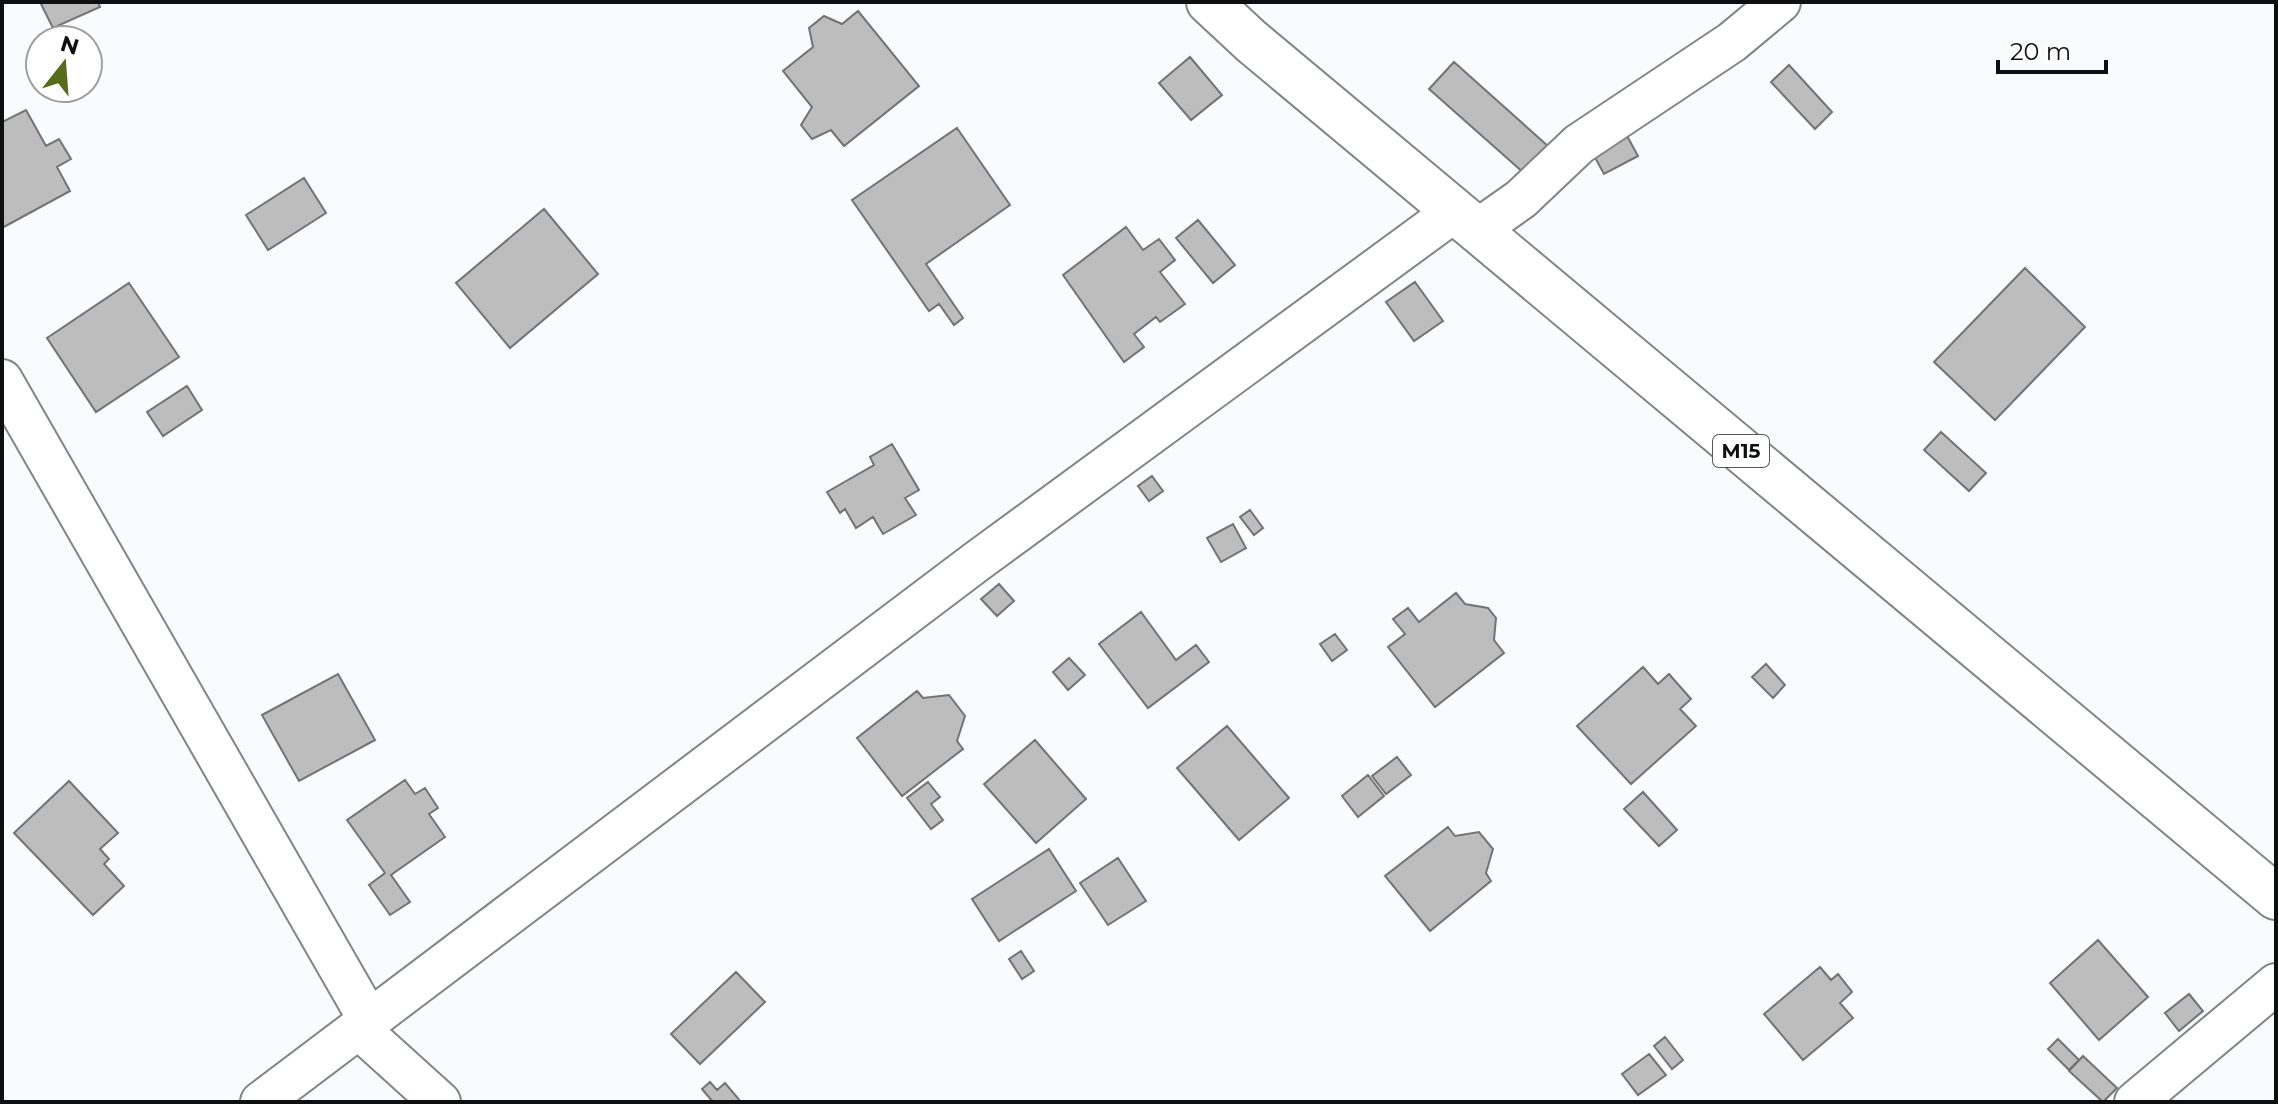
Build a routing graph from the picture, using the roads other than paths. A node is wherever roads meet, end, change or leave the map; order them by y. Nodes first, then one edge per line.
1 (1209, 2) edge
2 (1780, 2) edge
3 (1466, 221) junction
4 (2, 380) edge
5 (2276, 897) edge
6 (2276, 984) edge
7 (364, 1024) junction
8 (261, 1102) edge
9 (440, 1102) edge
10 (2135, 1102) edge

1 - 3 highway, M15
2 - 3 street
3 - 5 highway, M15
3 - 7 street
4 - 7 street
6 - 10 street
7 - 8 street
7 - 9 street

